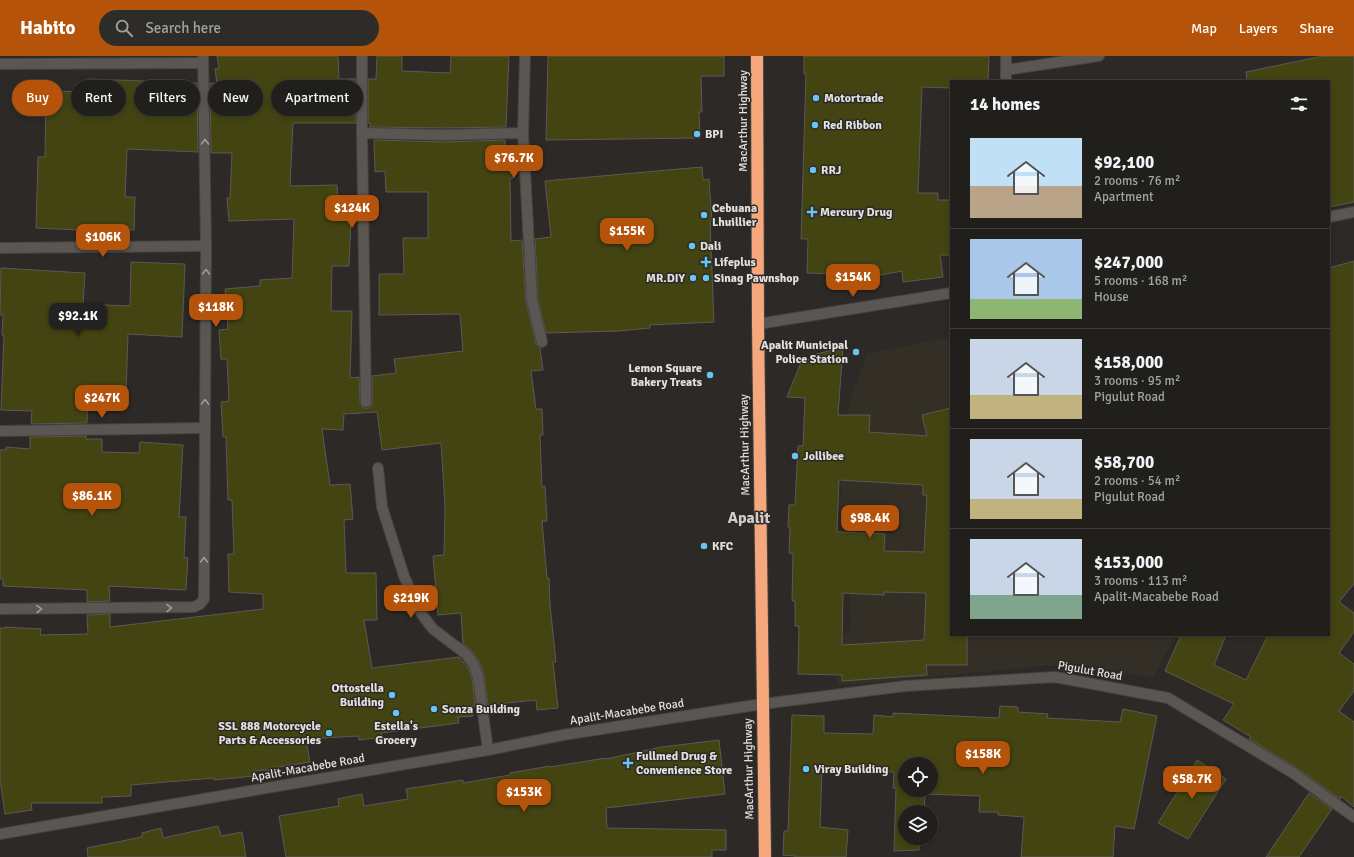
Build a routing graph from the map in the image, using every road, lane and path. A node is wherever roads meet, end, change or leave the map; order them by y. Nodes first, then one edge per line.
1 (362, 56) edge
2 (525, 56) edge
3 (757, 56) edge
4 (1006, 56) edge
5 (1099, 56) edge
6 (203, 59) edge
7 (0, 64) edge
8 (1006, 70) junction
9 (1006, 80) edge
10 (522, 133) junction
11 (362, 134) junction
12 (1354, 212) edge
13 (1330, 217) edge
14 (206, 246) junction
15 (0, 248) edge
16 (950, 294) edge
17 (758, 324) junction
18 (542, 342) dead end
19 (366, 402) dead end
20 (204, 428) junction
21 (0, 431) edge
22 (378, 468) dead end
23 (0, 609) edge
24 (762, 704) junction
25 (488, 750) junction
26 (1354, 818) edge
27 (0, 834) edge
28 (765, 857) edge

1 - 11 street
2 - 10 street
3 - 17 highway, MacArthur Highway
4 - 8 street
5 - 8 street
6 - 7 street
14 -> 6 street
8 - 9 street
10 - 11 street
10 - 18 street
11 - 19 street
12 - 13 street
14 - 15 street
20 -> 14 street
16 - 17 street
17 - 24 highway, MacArthur Highway
20 - 21 street
23 -> 20 street
22 - 25 street
24 - 25 street, Apalit-Macabebe Road
24 - 26 street, Pigulut Road
24 - 28 highway, MacArthur Highway
25 - 27 street, Apalit-Macabebe Road

